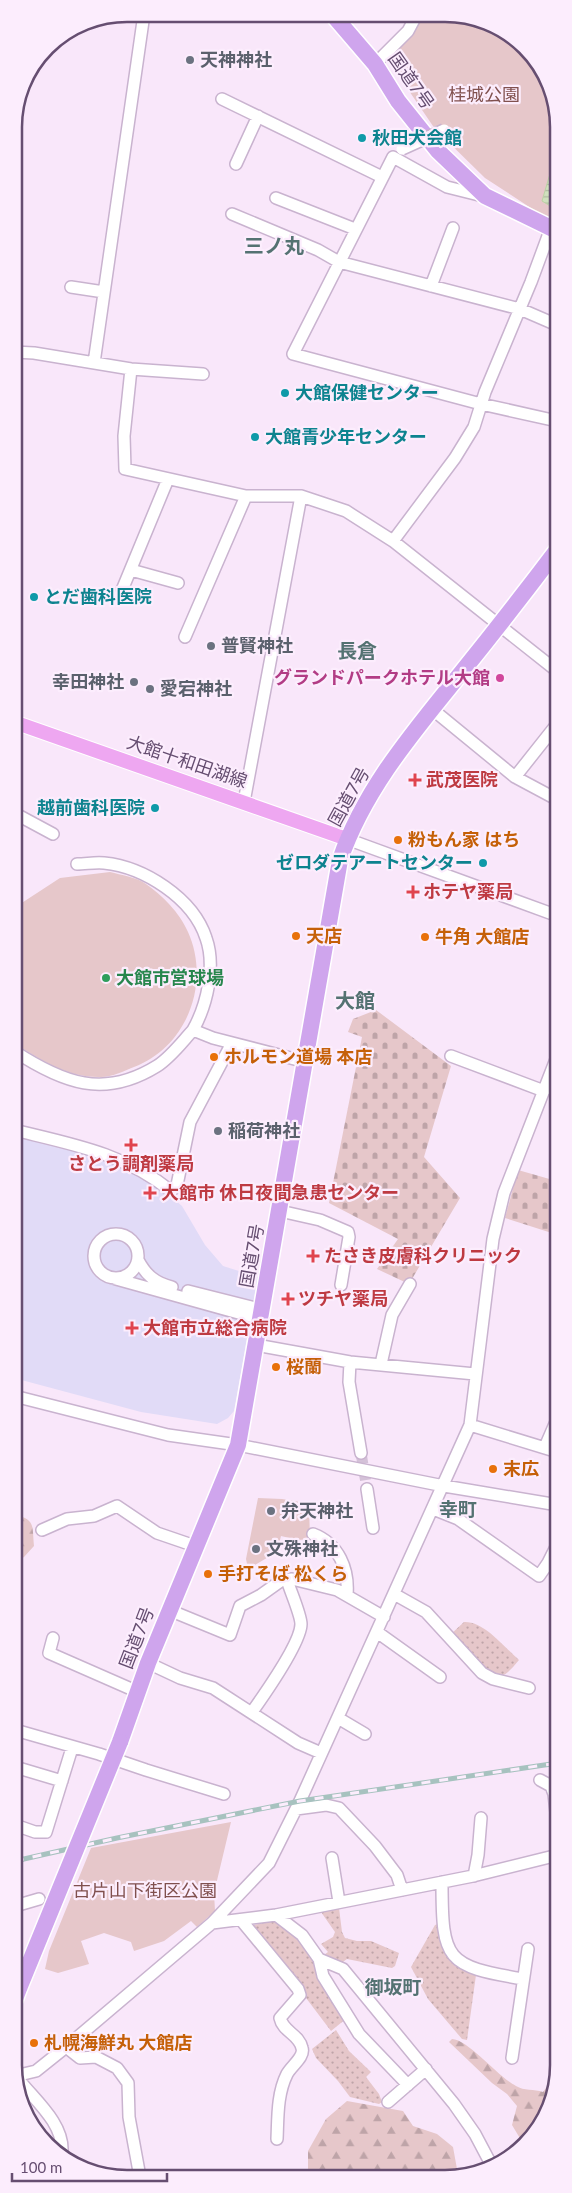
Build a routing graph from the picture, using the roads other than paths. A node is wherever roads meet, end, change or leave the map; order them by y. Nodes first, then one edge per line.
1 (143, 22) edge
2 (339, 22) edge
3 (413, 22) edge
4 (375, 64) junction
5 (222, 99) dead end
6 (258, 116) junction
7 (444, 130) dead end
8 (397, 153) junction
9 (236, 164) dead end
10 (382, 177) junction
11 (485, 196) junction
12 (276, 198) dead end
13 (232, 214) dead end
14 (454, 228) dead end
15 (550, 228) edge
16 (355, 230) junction
17 (550, 239) edge
18 (338, 262) junction
19 (431, 286) junction
20 (71, 287) dead end
21 (104, 292) junction
22 (520, 309) junction
23 (550, 322) edge
24 (23, 352) edge
25 (94, 363) junction
26 (131, 369) junction
27 (204, 374) dead end
28 (481, 404) junction
29 (550, 419) edge
30 (168, 479) junction
31 (246, 496) junction
32 (300, 496) junction
33 (393, 541) junction
34 (550, 559) edge
35 (131, 570) junction
36 (178, 583) dead end
37 (120, 595) dead end
38 (499, 625) junction
39 (185, 637) dead end
40 (550, 665) edge
41 (432, 709) junction
42 (23, 725) edge
43 (550, 734) edge
44 (514, 777) junction
45 (550, 796) edge
46 (244, 802) junction
47 (23, 818) edge
48 (53, 834) dead end
49 (347, 839) junction
50 (77, 864) dead end
51 (550, 913) edge
52 (193, 1030) junction
53 (232, 1043) junction
54 (23, 1056) edge
55 (451, 1056) dead end
56 (306, 1062) junction
57 (550, 1081) edge
58 (544, 1091) junction
59 (22, 1132) edge
60 (280, 1211) junction
61 (138, 1260) junction
62 (116, 1279) junction
63 (410, 1284) dead end
64 (341, 1285) dead end
65 (261, 1314) junction
66 (256, 1345) junction
67 (350, 1362) junction
68 (381, 1364) junction
69 (475, 1374) junction
70 (22, 1398) edge
71 (470, 1425) junction
72 (549, 1437) edge
73 (238, 1445) junction
74 (545, 1447) junction
75 (549, 1449) edge
76 (361, 1453) tunnel mouth
77 (444, 1486) junction
78 (366, 1489) tunnel mouth
79 (549, 1504) edge
80 (433, 1509) junction
81 (373, 1528) dead end
82 (42, 1530) dead end
83 (313, 1534) dead end
84 (195, 1546) junction
85 (549, 1559) edge
86 (287, 1580) junction
87 (394, 1594) junction
88 (347, 1596) junction
89 (169, 1610) junction
90 (384, 1617) junction
91 (377, 1632) junction
92 (53, 1638) dead end
93 (148, 1663) junction
94 (440, 1677) dead end
95 (529, 1688) dead end
96 (138, 1692) junction
97 (252, 1712) junction
98 (338, 1718) junction
99 (22, 1732) edge
100 (364, 1734) dead end
101 (72, 1748) junction
102 (321, 1753) junction
103 (22, 1769) edge
104 (540, 1780) dead end
105 (62, 1781) junction
106 (549, 1785) edge
107 (224, 1794) dead end
108 (296, 1809) junction
109 (481, 1818) dead end
110 (22, 1827) edge
111 (549, 1857) edge
112 (332, 1858) dead end
113 (474, 1876) junction
114 (442, 1882) junction
115 (402, 1890) junction
116 (39, 1899) dead end
117 (339, 1902) junction
118 (22, 1904) edge
119 (276, 1915) junction
120 (241, 1920) junction
121 (212, 1923) junction
122 (528, 1948) dead end
123 (319, 1959) junction
124 (523, 1979) junction
125 (22, 1980) edge
126 (66, 2047) junction
127 (512, 2058) dead end
128 (426, 2069) junction
129 (23, 2074) edge
130 (408, 2085) junction
131 (26, 2089) edge
132 (388, 2102) dead end
133 (277, 2139) dead end
134 (63, 2148) edge
135 (489, 2161) edge
136 (139, 2170) edge

1 - 21 street
2 - 4 highway, 国道7号
3 - 4 street
4 - 11 highway, 国道7号
5 - 6 street
6 - 9 street
6 - 10 street
7 - 8 street, bridge
8 - 10 street
8 - 11 street
10 - 16 street
11 - 15 highway, 国道7号
12 - 16 street
13 - 18 street
14 - 19 street
16 - 18 street
17 - 22 street
18 - 19 street
18 - 28 street
19 - 22 street
20 - 21 street
21 - 25 street
22 - 23 street
22 - 28 street
24 - 25 street
25 - 26 street
26 - 27 street
26 - 30 street
28 - 29 street
28 - 33 street
30 - 31 street
30 - 35 street
31 - 32 street
31 - 39 street
32 - 33 street
32 - 46 street
33 - 38 street
34 - 38 highway, 国道7号
35 - 36 street
35 - 37 street
38 - 40 street
38 - 41 highway, 国道7号
41 - 44 street
41 - 49 highway, 国道7号
42 - 46 main road, 大館十和田湖線
43 - 44 street
44 - 45 street
46 - 49 main road, 大館十和田湖線
47 - 48 street
49 - 51 street
49 - 56 highway, 国道7号
50 - 52 street
52 - 53 street
52 - 54 street
53 - 56 street
53 - 59 street
55 - 58 street
56 - 60 highway, 国道7号
57 - 58 street
58 - 69 street
60 - 64 street
60 - 65 highway, 国道7号
61 - 62 street
61 - 62 street
61 - 65 street
62 - 65 street
63 - 68 street
65 - 66 highway, 国道7号
66 - 67 street
66 - 73 highway, 国道7号
67 - 68 street
67 - 76 street
68 - 69 street
69 - 71 street
70 - 73 street
71 - 74 street
71 - 77 street
72 - 74 street
73 - 77 street
73 - 84 highway, 国道7号
74 - 75 street
77 - 79 street
77 - 80 street
78 - 81 street
80 - 85 street
80 - 87 street
82 - 84 street
83 - 88 street
84 - 89 highway, 国道7号
86 - 88 street
86 - 89 street
86 - 97 street
87 - 90 street
87 - 95 street
88 - 90 street
89 - 93 highway, 国道7号
90 - 91 street
91 - 94 street
91 - 98 street
92 - 96 street
93 - 96 highway, 国道7号
93 - 97 street
96 - 125 highway, 国道7号, bridge
97 - 102 street
98 - 100 street
98 - 102 street
99 - 101 street
101 - 105 street
101 - 107 street
102 - 108 street
103 - 105 street
104 - 106 street
105 - 110 street
108 - 115 street
108 - 121 street
109 - 113 street
111 - 113 street
112 - 117 street
113 - 114 street
114 - 115 street
114 - 124 street
115 - 117 street
116 - 118 street
117 - 119 street
119 - 120 street
119 - 123 street
120 - 121 street
120 - 133 street
121 - 126 street
122 - 124 street
123 - 128 street
123 - 130 street
124 - 127 street
126 - 129 street
126 - 136 street
128 - 130 street
128 - 135 street
130 - 132 street
131 - 134 street

